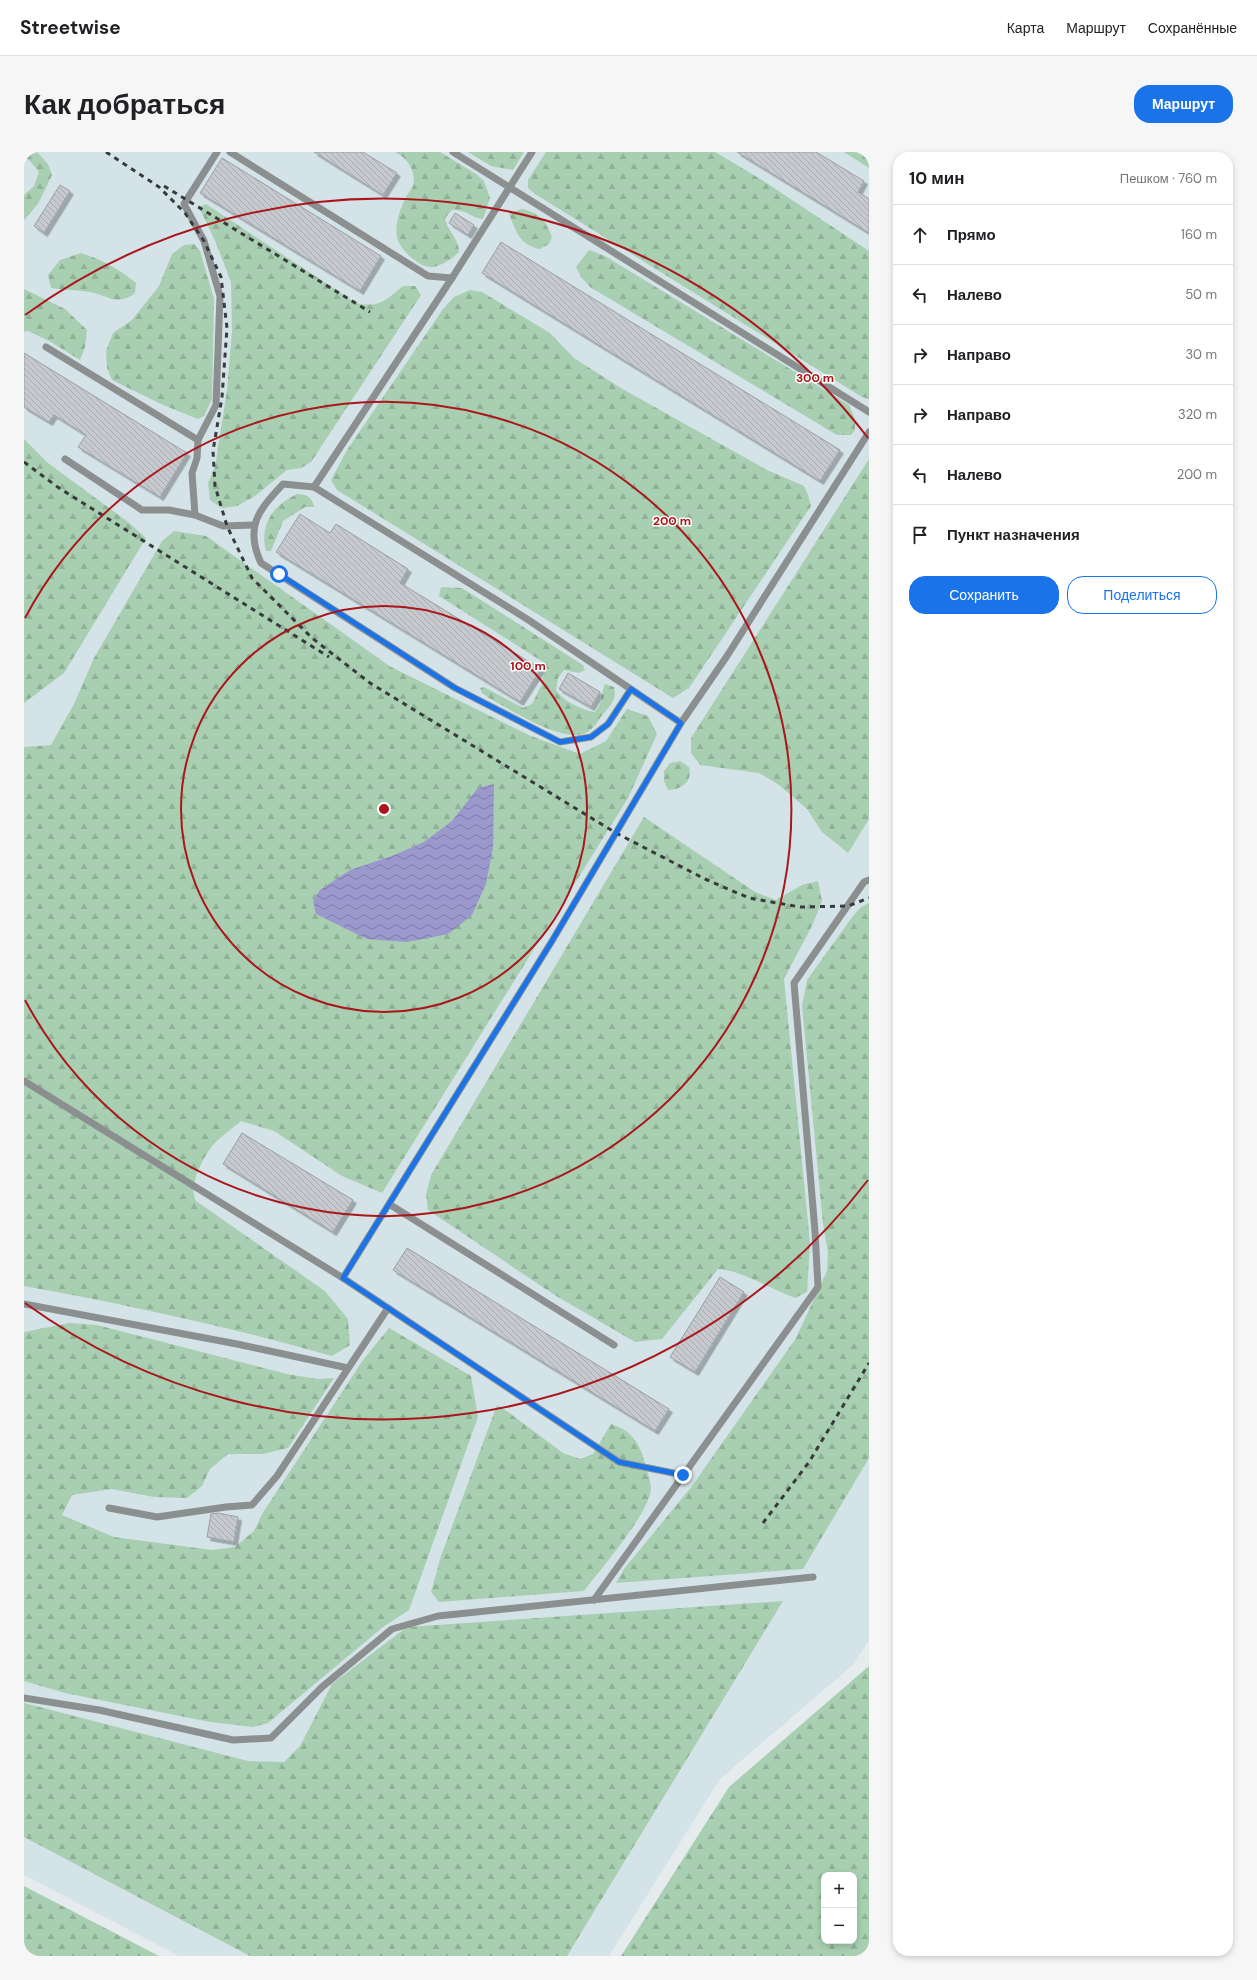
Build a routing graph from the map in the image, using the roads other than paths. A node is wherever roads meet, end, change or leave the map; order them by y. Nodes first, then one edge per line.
1 (217, 152) edge
2 (230, 152) edge
3 (453, 152) edge
4 (532, 152) edge
5 (510, 188) junction
6 (452, 278) junction
7 (46, 347) dead end
8 (869, 412) edge
9 (869, 432) edge
10 (198, 440) junction
11 (65, 459) dead end
12 (314, 487) junction
13 (195, 515) junction
14 (254, 525) junction
15 (631, 689) junction
16 (681, 723) junction
17 (869, 880) edge
18 (24, 1081) edge
19 (388, 1204) junction
20 (343, 1278) junction
21 (24, 1304) edge
22 (388, 1308) junction
23 (614, 1345) dead end
24 (348, 1368) junction
25 (683, 1475) junction
26 (109, 1508) dead end
27 (813, 1577) dead end
28 (594, 1600) junction
29 (24, 1698) edge

1 - 10 lane
2 - 6 lane
3 - 5 lane
4 - 5 lane
5 - 6 lane
5 - 8 lane
6 - 12 lane
7 - 10 lane
9 - 16 lane
10 - 13 lane
11 - 13 lane
12 - 14 lane
12 - 15 lane
13 - 14 lane
14 - 15 lane
15 - 16 lane
16 - 19 lane
17 - 25 lane
18 - 20 lane
19 - 20 lane
19 - 23 lane
20 - 22 lane
21 - 24 lane
22 - 24 lane
22 - 25 lane
24 - 26 lane
25 - 28 lane
27 - 28 lane
28 - 29 lane

